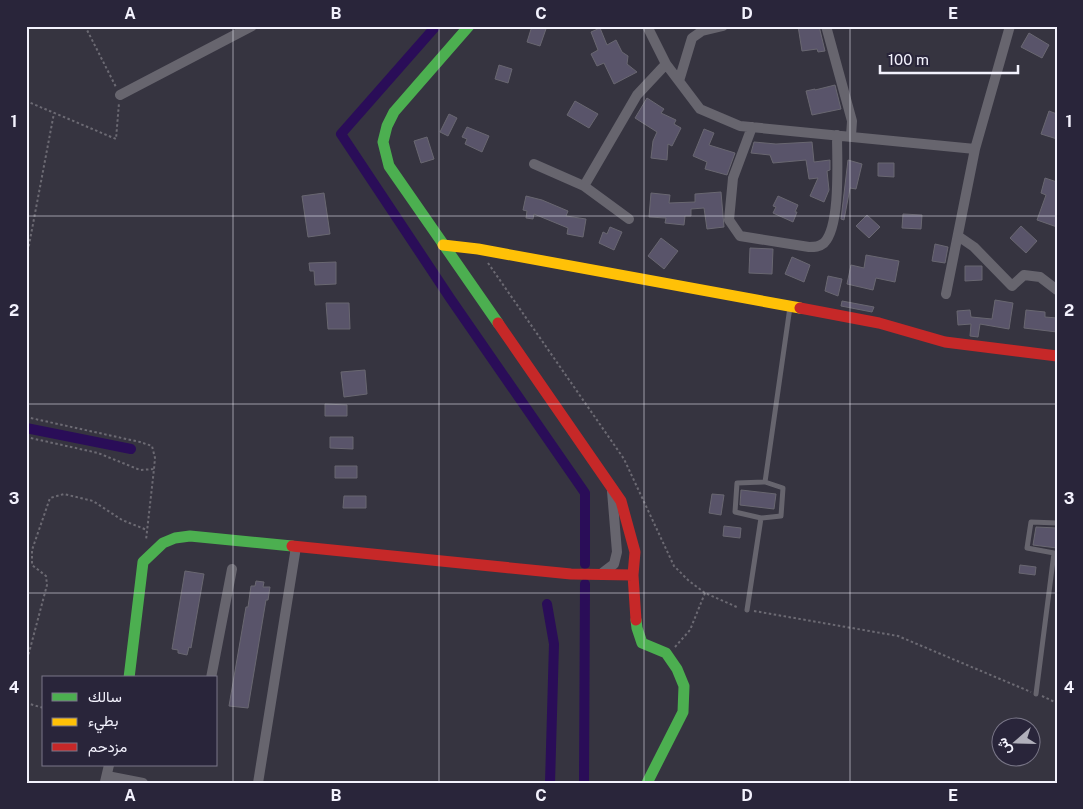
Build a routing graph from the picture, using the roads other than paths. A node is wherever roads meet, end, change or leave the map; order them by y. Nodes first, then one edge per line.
1 (252, 26) edge
2 (469, 26) edge
3 (647, 26) edge
4 (723, 26) edge
5 (826, 26) edge
6 (1010, 26) edge
7 (666, 64) junction
8 (678, 81) junction
9 (120, 95) road end
10 (752, 127) junction
11 (837, 135) junction
12 (851, 136) junction
13 (975, 149) junction
14 (534, 164) dead end
15 (584, 186) junction
16 (628, 219) dead end
17 (958, 236) junction
18 (443, 245) junction
19 (1057, 290) edge
20 (946, 294) dead end
21 (790, 307) junction
22 (1057, 356) edge
23 (765, 482) junction
24 (612, 487) junction
25 (761, 518) junction
26 (1057, 523) edge
27 (296, 546) junction
28 (1055, 554) edge
29 (232, 569) dead end
30 (601, 575) junction
31 (634, 575) junction
32 (747, 610) road end
33 (129, 676) edge
34 (211, 676) edge
35 (1036, 694) road end
36 (110, 766) edge
37 (106, 780) edge
38 (143, 783) edge
39 (258, 783) edge
40 (647, 783) edge

1 - 9 street
2 - 18 street
3 - 7 street
4 - 8 street
5 - 12 street
6 - 13 street
7 - 8 street
7 - 15 street
8 - 10 street
10 - 11 street
10 - 11 street
11 - 12 street
12 - 13 street
13 - 17 street
14 - 15 street
15 - 16 street
17 - 19 street
17 - 20 street
18 - 21 street
18 - 24 street
21 - 22 street
21 - 23 lane
23 - 25 lane
23 - 25 lane
24 - 30 street
24 - 31 street
25 - 32 lane
26 - 28 lane
27 - 30 street
27 - 33 street
27 - 39 street
28 - 35 lane
29 - 34 street
30 - 31 street
31 - 40 street
36 - 37 street
37 - 38 street

